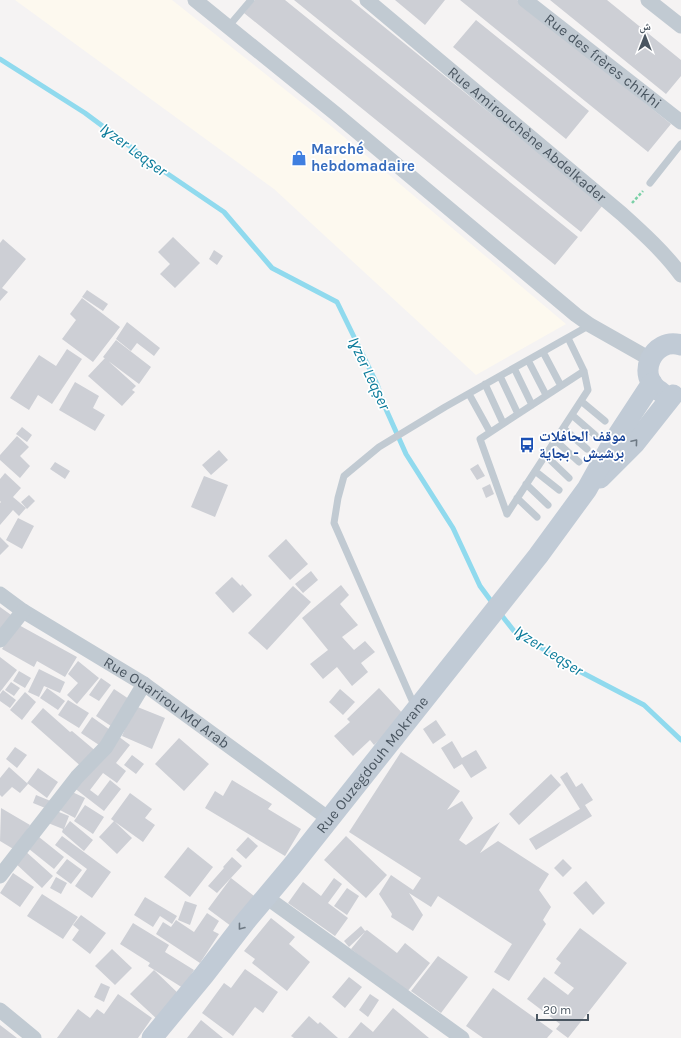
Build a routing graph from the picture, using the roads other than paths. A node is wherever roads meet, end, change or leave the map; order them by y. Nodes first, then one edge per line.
1 (195, 0) edge
2 (251, 0) edge
3 (367, 0) edge
4 (525, 0) edge
5 (648, 0) edge
6 (681, 26) edge
7 (228, 27) junction
8 (681, 122) edge
9 (681, 144) edge
10 (650, 183) road end
11 (681, 276) edge
12 (590, 325) junction
13 (568, 338) junction
14 (679, 340) edge
15 (543, 352) junction
16 (650, 359) junction
17 (528, 360) junction
18 (514, 368) junction
19 (584, 371) junction
20 (500, 376) junction
21 (652, 383) junction
22 (485, 384) junction
23 (561, 386) junction
24 (468, 394) junction
25 (677, 395) edge
26 (546, 396) junction
27 (581, 401) junction
28 (532, 405) junction
29 (518, 414) junction
30 (572, 415) junction
31 (605, 421) dead end
32 (503, 423) junction
33 (563, 428) junction
34 (490, 432) junction
35 (595, 435) dead end
36 (555, 440) junction
37 (587, 449) dead end
38 (545, 455) junction
39 (579, 462) dead end
40 (535, 471) junction
41 (569, 478) dead end
42 (526, 484) junction
43 (587, 488) junction
44 (559, 490) dead end
45 (517, 498) junction
46 (548, 505) dead end
47 (537, 517) dead end
48 (0, 594) edge
49 (23, 611) junction
50 (0, 640) edge
51 (144, 684) junction
52 (416, 709) junction
53 (329, 819) junction
54 (0, 876) edge
55 (266, 897) junction
56 (0, 1010) edge
57 (34, 1038) edge
58 (152, 1038) edge
59 (462, 1038) edge

1 - 7 street
2 - 7 lane
3 - 11 street, Rue Amirouchène Abdelkader
4 - 8 street, Rue des frères chikhi
5 - 6 street
7 - 12 street
9 - 10 lane
12 - 13 lane
12 - 16 street
13 - 15 lane
13 - 19 lane
14 - 16 main road
15 - 17 lane
15 - 23 lane
16 - 21 main road
17 - 18 lane
17 - 26 lane
18 - 20 lane
18 - 28 lane
19 - 23 lane
19 - 27 lane
20 - 22 lane
20 - 29 lane
21 - 25 main road
21 - 43 main road, Rue Ouzegdouh Mokrane
22 - 24 lane
22 - 32 lane
23 - 26 lane
24 - 34 lane
24 - 52 lane
43 -> 25 main road, Rue Ouzegdouh Mokrane
26 - 28 lane
27 - 30 lane
27 - 31 lane
28 - 29 lane
29 - 32 lane
30 - 33 lane
30 - 35 lane
32 - 34 lane
33 - 36 lane
33 - 37 lane
34 - 45 lane
36 - 38 lane
36 - 39 lane
38 - 40 lane
38 - 41 lane
40 - 42 lane
40 - 44 lane
42 - 45 lane
42 - 46 lane
43 - 52 main road, Rue Ouzegdouh Mokrane
45 - 47 lane
48 - 49 street, Rue Ouarirou Md Arab
49 - 50 street
49 - 51 street, Rue Ouarirou Md Arab
51 - 53 street, Rue Ouarirou Md Arab
51 - 54 street
52 - 53 main road, Rue Ouzegdouh Mokrane
53 - 55 main road, Rue Ouzegdouh Mokrane
55 -> 58 main road, Rue Ouzegdouh Mokrane
55 - 59 street
56 - 57 street

